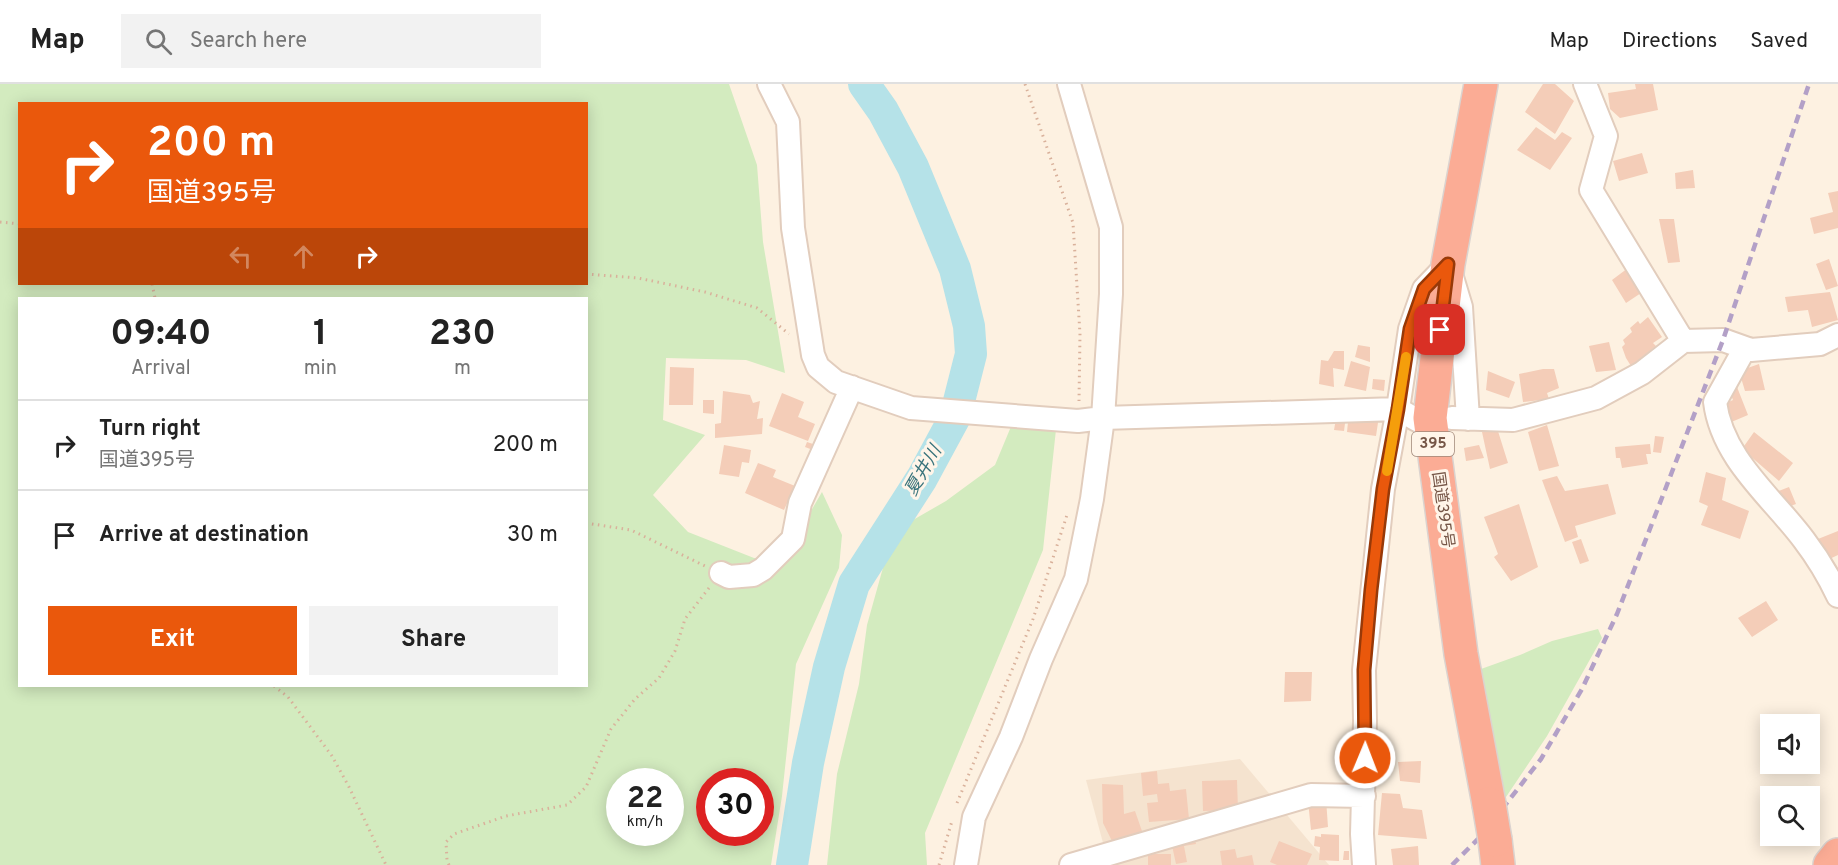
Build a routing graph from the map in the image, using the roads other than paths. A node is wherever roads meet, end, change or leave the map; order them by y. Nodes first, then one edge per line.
1 (769, 84) edge
2 (1069, 84) edge
3 (1481, 84) edge
4 (1585, 84) edge
5 (1448, 264) junction
6 (1838, 334) edge
7 (1683, 341) junction
8 (1745, 348) junction
9 (860, 390) junction
10 (1407, 414) junction
11 (1103, 418) junction
12 (721, 573) road end
13 (1838, 596) edge
14 (1364, 796) junction
15 (1497, 852) edge
16 (1838, 855) edge
17 (966, 865) edge
18 (1071, 865) edge
19 (1364, 865) edge
20 (1830, 865) edge

1 - 9 street
2 - 11 street
3 - 5 highway, 国道395号 / 395
4 - 7 street
5 - 7 street
5 - 10 street
5 - 15 highway, 国道395号 / 395, bridge
6 - 8 street
7 - 8 street
8 - 13 street
9 - 11 street
9 - 12 street
10 - 11 street
10 - 14 street
11 - 17 street
14 - 18 street
14 - 19 street
16 - 20 highway

